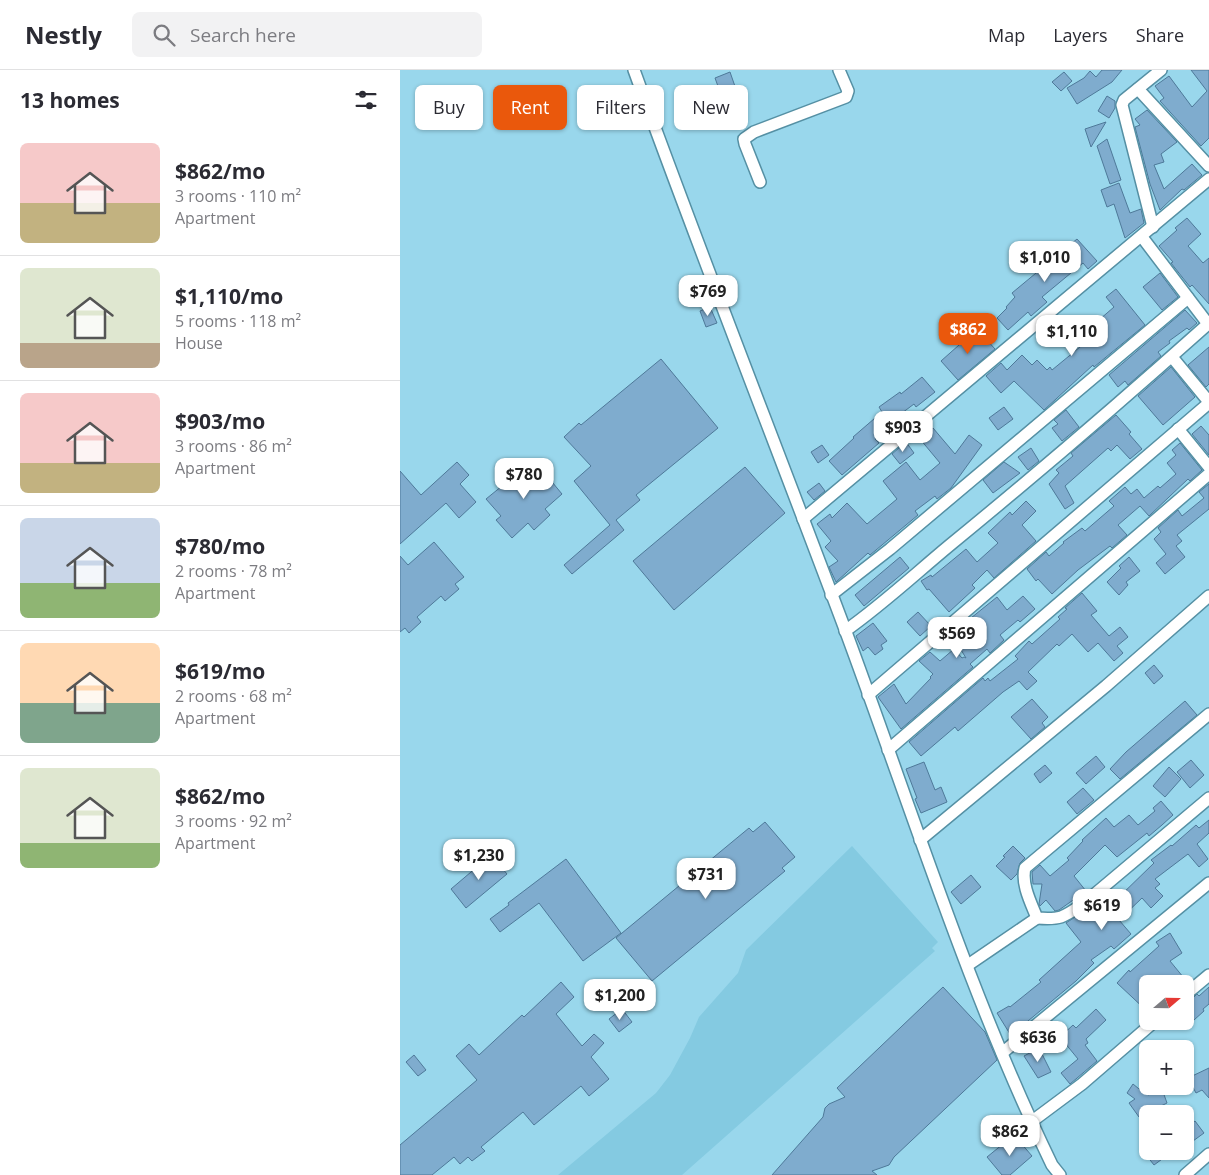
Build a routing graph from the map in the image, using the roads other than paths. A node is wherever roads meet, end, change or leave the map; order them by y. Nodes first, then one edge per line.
1 (634, 70) edge
2 (839, 70) edge
3 (1161, 70) edge
4 (1138, 89) junction
5 (1209, 166) edge
6 (1209, 179) edge
7 (760, 182) dead end
8 (1154, 227) junction
9 (1142, 237) junction
10 (1188, 298) junction
11 (1209, 324) edge
12 (1172, 357) junction
13 (1209, 402) edge
14 (1178, 429) junction
15 (1209, 467) edge
16 (1209, 474) edge
17 (803, 519) junction
18 (831, 595) junction
19 (1209, 596) edge
20 (845, 631) junction
21 (868, 695) junction
22 (1209, 714) edge
23 (888, 750) junction
24 (1209, 798) edge
25 (920, 840) junction
26 (1209, 883) edge
27 (1037, 918) junction
28 (968, 965) junction
29 (1209, 975) edge
30 (1194, 988) edge
31 (1145, 1030) edge
32 (1002, 1053) junction
33 (1031, 1122) junction
34 (1208, 1155) edge
35 (1060, 1175) edge
36 (1185, 1175) edge

1 - 17 street
2 - 7 street
3 - 4 street
4 - 5 street
4 - 8 street
6 - 8 street
8 - 9 street
9 - 10 street
9 - 17 street
10 - 11 street
10 - 18 street
11 - 12 street
12 - 13 street
12 - 20 street
13 - 14 street
14 - 15 street
14 - 21 street
16 - 23 street
17 - 18 street
18 - 20 street
19 - 25 street
20 - 21 street
21 - 23 street
22 - 27 street
23 - 25 street
24 - 27 street
25 - 28 street
26 - 32 street
27 - 28 street
28 - 32 street
29 - 30 street
31 - 33 street
32 - 33 street
33 - 35 street
34 - 36 street

